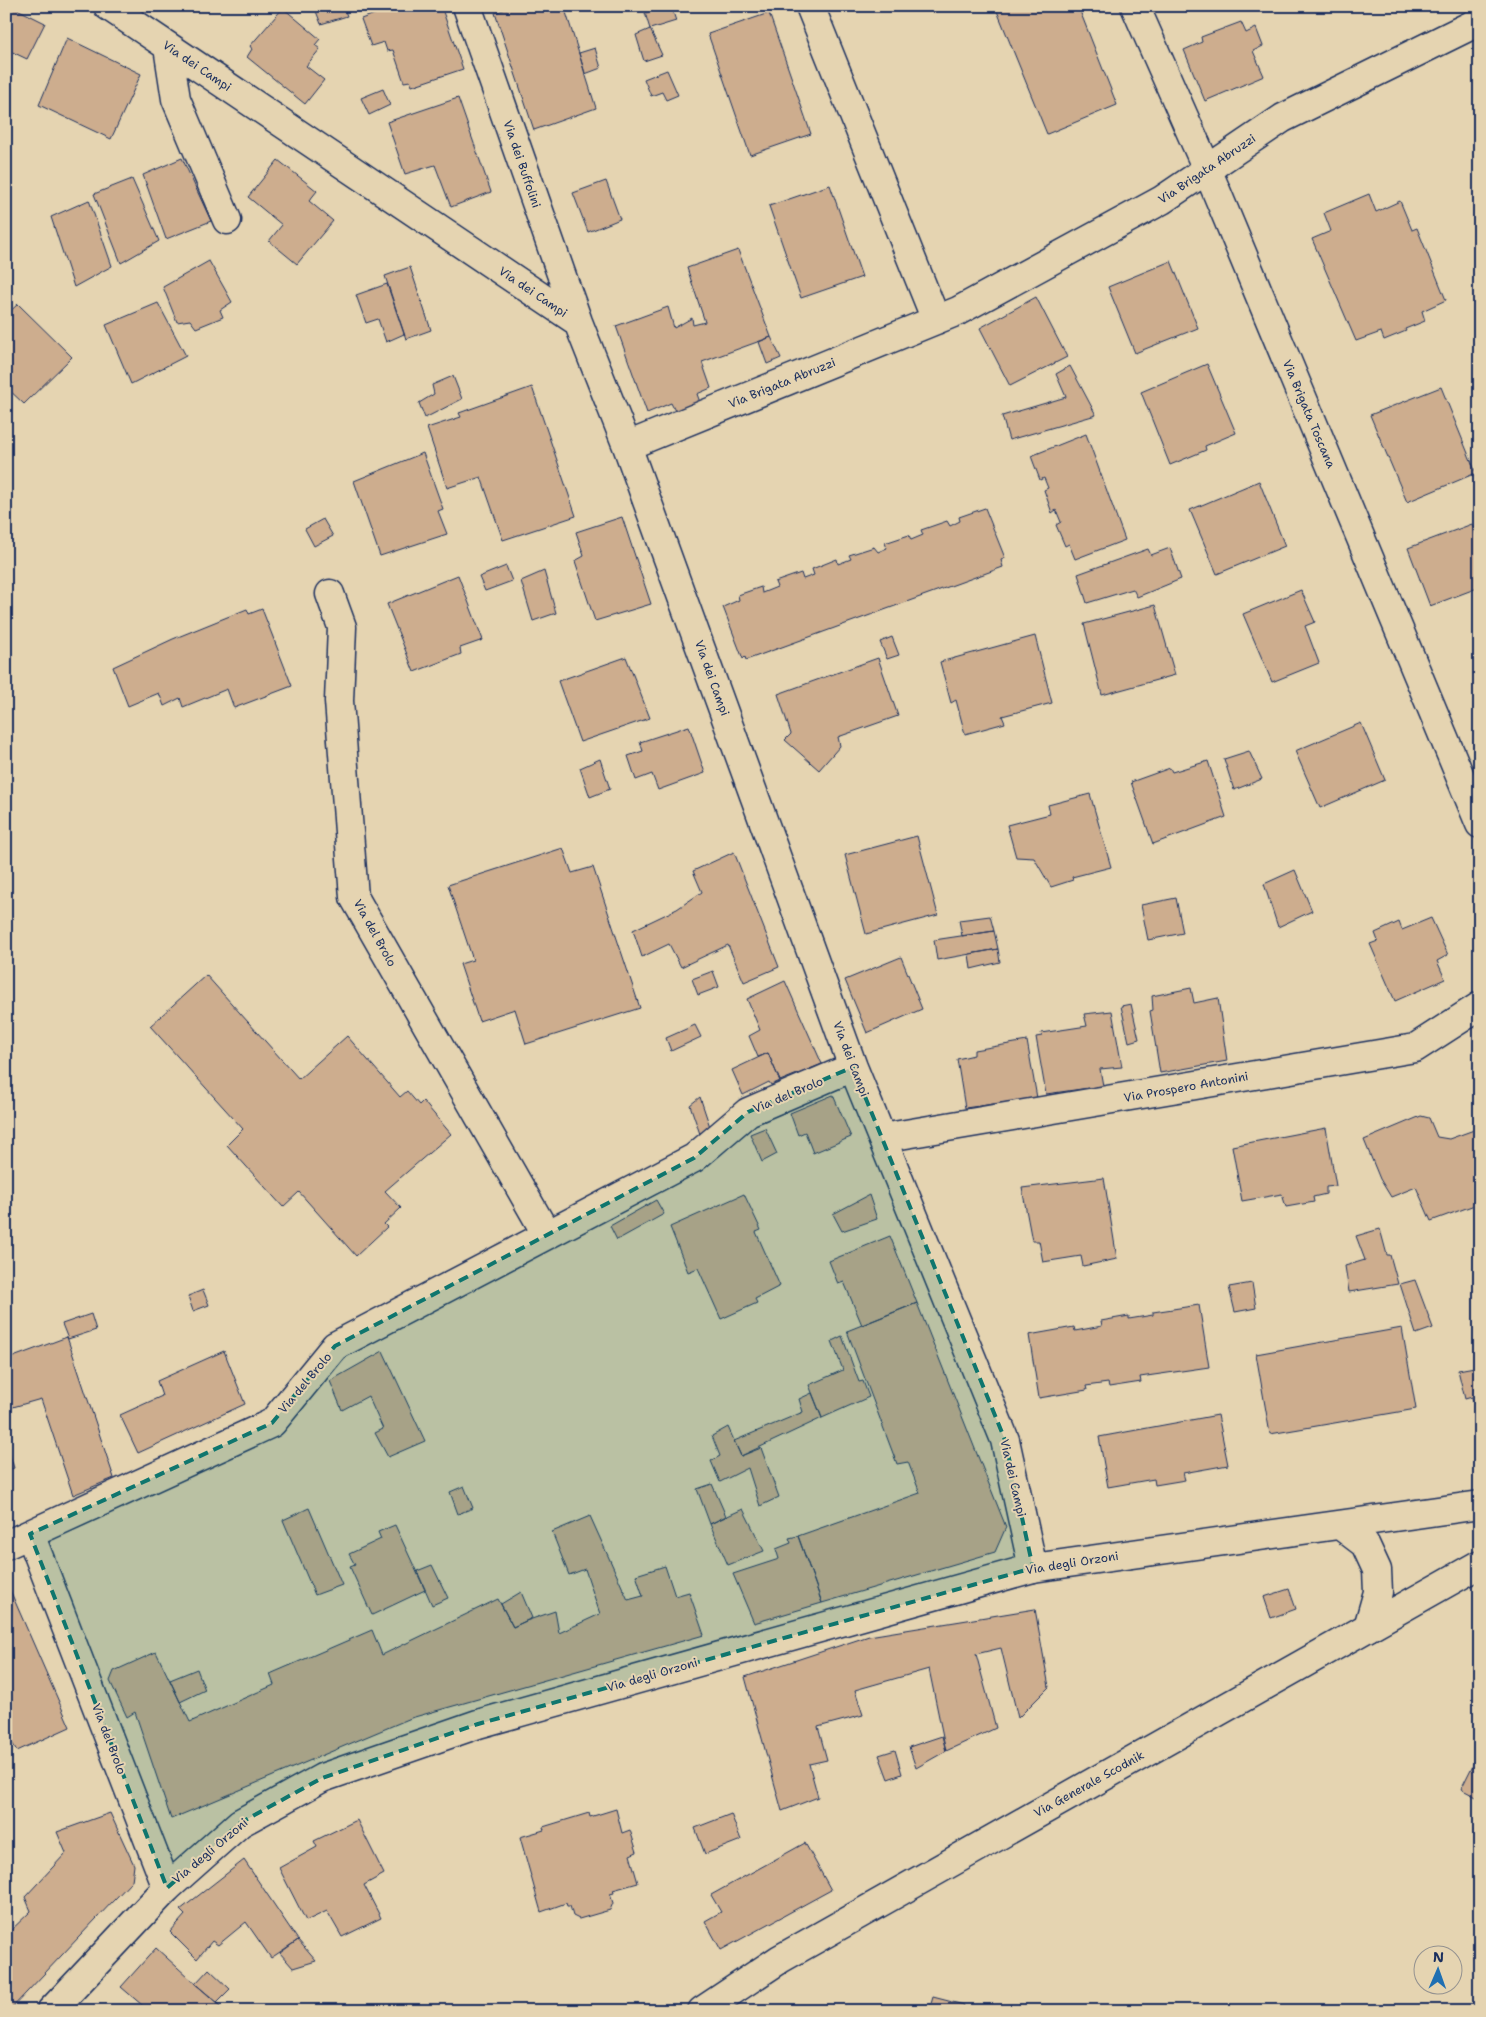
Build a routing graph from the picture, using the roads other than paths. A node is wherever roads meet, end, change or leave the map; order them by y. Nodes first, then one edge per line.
1 (108, 6) edge
2 (467, 6) edge
3 (810, 6) edge
4 (1135, 6) edge
5 (1480, 21) edge
6 (168, 46) junction
7 (1207, 170) junction
8 (227, 220) dead end
9 (936, 320) junction
10 (578, 322) junction
11 (628, 446) junction
12 (330, 594) dead end
13 (1480, 824) edge
14 (1480, 1006) edge
15 (853, 1067) junction
16 (882, 1138) junction
17 (547, 1235) junction
18 (1480, 1505) edge
19 (1340, 1525) junction
20 (18, 1539) edge
21 (1480, 1564) edge
22 (1034, 1568) junction
23 (1368, 1627) junction
24 (167, 1888) junction
25 (51, 2011) edge
26 (702, 2011) edge

1 - 6 street, Via dei Campi
2 - 10 street, Via dei Buffolini
3 - 9 street
4 - 7 street, Via Brigata Toscana
5 - 7 street, Via Brigata Abruzzi
6 - 8 street
6 - 10 street, Via dei Campi
7 - 9 street, Via Brigata Abruzzi
7 - 13 street, Via Brigata Toscana
9 - 11 street, Via Brigata Abruzzi
10 - 11 street, Via dei Campi
11 - 15 street, Via dei Campi
12 - 17 street, Via del Brolo
14 - 16 street, Via Prospero Antonini
15 - 16 street, Via dei Campi
15 - 17 street, Via del Brolo
16 - 22 street, Via dei Campi
17 - 20 street, Via del Brolo
18 - 19 street, Via degli Orzoni
19 - 22 street, Via degli Orzoni
19 - 23 street
20 - 24 street, Via del Brolo
21 - 23 street, Via Generale Scodnik
22 - 24 street, Via degli Orzoni
23 - 26 street, Via Generale Scodnik
24 - 25 street, Via degli Orzoni

